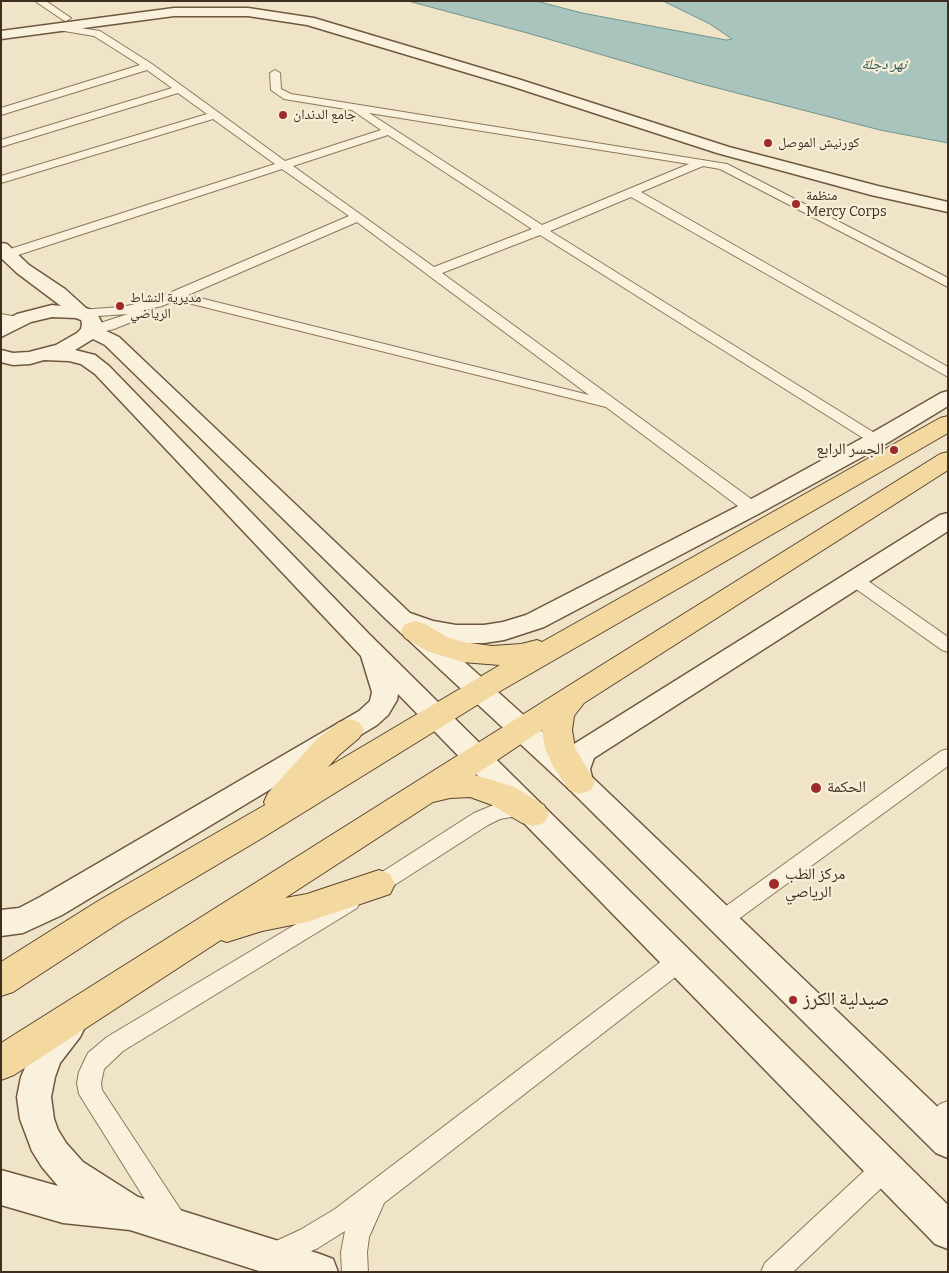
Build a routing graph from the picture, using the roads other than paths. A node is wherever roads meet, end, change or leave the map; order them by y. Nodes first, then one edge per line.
1 (39, 1) edge
2 (131, 12) junction
3 (60, 22) junction
4 (100, 27) junction
5 (1, 28) edge
6 (1, 35) edge
7 (148, 66) junction
8 (275, 73) dead end
9 (180, 89) junction
10 (352, 106) junction
11 (1, 112) edge
12 (215, 115) junction
13 (390, 131) junction
14 (1, 144) edge
15 (705, 144) junction
16 (743, 155) junction
17 (704, 162) junction
18 (282, 164) junction
19 (1, 180) edge
20 (632, 192) junction
21 (948, 196) edge
22 (948, 207) edge
23 (358, 216) junction
24 (541, 230) junction
25 (4, 251) edge
26 (22, 269) junction
27 (434, 272) junction
28 (948, 283) edge
29 (174, 295) junction
30 (14, 319) edge
31 (84, 319) junction
32 (1, 331) edge
33 (47, 354) junction
34 (5, 360) edge
35 (948, 374) edge
36 (948, 397) edge
37 (613, 404) junction
38 (948, 424) edge
39 (876, 440) junction
40 (948, 459) edge
41 (752, 508) junction
42 (948, 520) edge
43 (855, 580) junction
44 (394, 612) junction
45 (415, 631) junction
46 (576, 635) junction
47 (948, 646) edge
48 (368, 648) junction
49 (480, 690) junction
50 (579, 692) junction
51 (436, 716) junction
52 (522, 729) junction
53 (349, 730) junction
54 (948, 756) edge
55 (477, 758) junction
56 (580, 782) junction
57 (397, 809) junction
58 (533, 814) junction
59 (248, 831) junction
60 (379, 884) junction
61 (722, 920) junction
62 (1, 923) edge
63 (85, 927) junction
64 (160, 960) junction
65 (679, 961) junction
66 (1, 967) edge
67 (1, 981) edge
68 (94, 1003) junction
69 (1, 1062) edge
70 (943, 1126) edge
71 (885, 1168) junction
72 (1, 1186) edge
73 (375, 1195) junction
74 (130, 1212) junction
75 (177, 1227) junction
76 (948, 1231) edge
77 (272, 1256) junction
78 (320, 1272) edge
79 (355, 1272) edge
80 (774, 1272) edge

1 - 3 street
2 - 3 street
2 - 4 street
2 - 15 street
2 - 21 street
3 - 4 street
3 - 5 street
3 - 6 street
4 - 7 street
7 - 9 street
7 - 11 street
8 - 10 street
9 - 12 street
9 - 14 street
10 - 13 street
10 - 17 street
12 - 18 street
12 - 19 street
13 - 18 street
13 - 24 street
15 - 16 street
15 - 17 street
16 - 17 street
16 - 22 street
17 - 20 street
17 - 28 street
18 - 23 street
18 - 25 street
20 - 24 street
20 - 35 street
23 - 27 street
23 - 29 street
24 - 27 street
24 - 39 street
25 - 26 street
26 - 30 street
26 - 31 street
27 - 37 street
29 - 31 street
29 - 37 street
30 - 31 street
30 - 32 street
31 - 33 street
31 - 44 street
33 - 34 street
33 - 48 street
36 - 39 street
37 - 41 street
38 - 46 main road
39 - 41 street
40 - 50 main road
41 - 44 street
42 - 43 street
43 - 47 street
43 - 56 street
44 - 45 street
45 - 46 main road
45 - 49 street
46 - 49 main road
48 - 51 street
48 - 53 street
49 - 51 main road
49 - 52 street
50 - 52 main road
50 - 56 main road
51 - 55 street
51 - 59 main road
52 - 55 main road
52 - 56 street
53 - 59 main road
53 - 62 street
54 - 61 street
55 - 57 main road
55 - 58 street
56 - 61 street
57 - 58 main road
57 - 64 main road
58 - 60 street
58 - 65 street
59 - 63 main road
60 - 64 main road
60 - 75 street
61 - 70 street
63 - 66 street
63 - 67 main road
64 - 68 main road
65 - 71 street
65 - 73 street
68 - 69 main road
68 - 74 street
71 - 76 street
71 - 80 street
72 - 74 street
73 - 77 street
73 - 79 street
74 - 75 street
75 - 77 street
77 - 78 street

